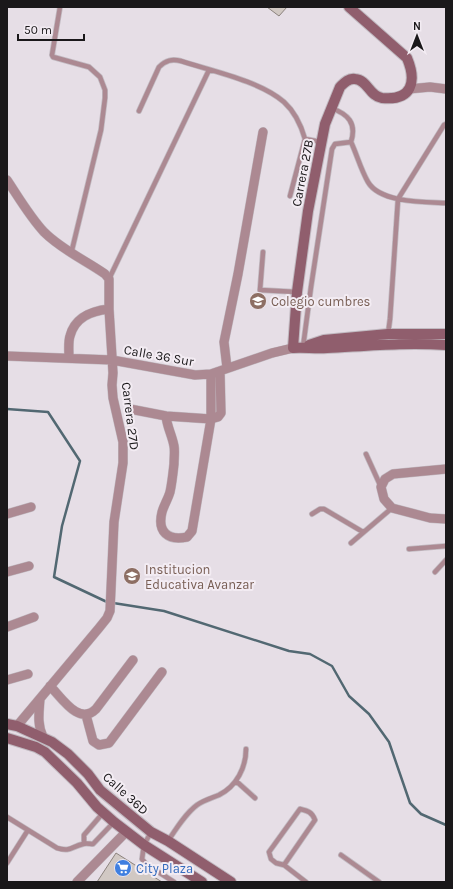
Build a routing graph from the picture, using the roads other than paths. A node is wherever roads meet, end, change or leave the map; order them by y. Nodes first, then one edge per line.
1 (60, 7) edge
2 (349, 7) edge
3 (209, 70) junction
4 (409, 89) junction
5 (446, 89) edge
6 (331, 108) junction
7 (139, 111) dead end
8 (446, 124) edge
9 (263, 132) dead end
10 (305, 139) junction
11 (321, 142) junction
12 (352, 142) junction
13 (7, 180) edge
14 (290, 196) dead end
15 (398, 199) junction
16 (446, 203) edge
17 (263, 252) dead end
18 (71, 254) junction
19 (109, 279) junction
20 (297, 292) junction
21 (109, 309) junction
22 (388, 334) junction
23 (446, 334) edge
24 (446, 345) edge
25 (298, 348) junction
26 (7, 356) edge
27 (69, 358) junction
28 (112, 360) junction
29 (219, 371) junction
30 (130, 409) dead end
31 (166, 416) junction
32 (211, 419) junction
33 (366, 454) dead end
34 (446, 469) edge
35 (381, 487) junction
36 (30, 508) dead end
37 (392, 508) junction
38 (7, 514) edge
39 (312, 514) dead end
40 (446, 520) edge
41 (363, 532) junction
42 (351, 543) dead end
43 (446, 546) edge
44 (409, 549) dead end
45 (446, 560) edge
46 (29, 566) dead end
47 (7, 572) edge
48 (435, 572) dead end
49 (34, 617) dead end
50 (7, 627) edge
51 (133, 660) dead end
52 (162, 672) dead end
53 (28, 674) dead end
54 (7, 680) edge
55 (50, 686) junction
56 (40, 699) junction
57 (86, 715) junction
58 (12, 725) edge
59 (43, 737) junction
60 (7, 738) edge
61 (246, 749) dead end
62 (236, 781) junction
63 (255, 798) dead end
64 (103, 813) junction
65 (7, 817) edge
66 (114, 822) junction
67 (28, 830) junction
68 (126, 832) junction
69 (151, 832) junction
70 (168, 841) junction
71 (84, 843) junction
72 (144, 846) junction
73 (341, 855) dead end
74 (7, 863) edge
75 (284, 865) junction
76 (77, 882) edge
77 (174, 882) edge
78 (202, 882) edge
79 (231, 882) edge
80 (306, 882) edge
81 (380, 882) edge

1 - 18 lane
2 - 4 street
3 - 7 lane
3 - 10 lane
3 - 19 lane
4 - 5 street
4 - 6 street, Carrera 27B
6 - 11 street, Carrera 27B
6 - 12 lane
8 - 15 lane
9 - 29 street
10 - 11 lane
10 - 14 lane
11 - 20 street, Carrera 27B
12 - 15 lane
12 - 25 lane
13 - 18 street
15 - 16 lane
15 - 22 lane
17 - 20 lane
18 - 19 street
19 - 21 street, Carrera 27D
20 - 25 street, Carrera 27B
21 - 27 street
21 - 28 street, Carrera 27D
22 - 23 street, Calle 36 Sur
22 - 25 street, Calle 36 Sur
24 - 25 street, Calle 36 Sur
25 - 29 street, Calle 36 Sur
26 - 27 street, Calle 36 Sur
27 - 28 street, Calle 36 Sur
28 - 29 street, Calle 36 Sur
28 - 55 street, Carrera 27D
29 - 32 street
30 - 31 street
31 - 32 street
31 - 32 street
33 - 35 lane
34 - 35 street
35 - 37 street
36 - 38 street
37 - 40 street
37 - 41 lane
39 - 41 lane
41 - 42 lane
43 - 44 lane
45 - 48 lane
46 - 47 street
49 - 50 street
51 - 57 street
52 - 57 street
53 - 54 street
55 - 56 street, Carrera 27D
55 - 57 street
56 - 58 street, Carrera 27D
56 - 59 street
58 - 59 street, Calle 36D
59 - 69 street, Calle 36D
60 - 64 street, Calle 36D
61 - 62 lane
62 - 63 lane
62 - 70 lane
64 - 66 street, Calle 36D
64 - 71 lane
65 - 67 lane
66 - 68 street, Calle 36D
66 - 71 lane
67 - 71 lane
67 - 74 lane
68 - 72 street, Calle 36D
68 - 76 street
69 - 70 street, Calle 36D
69 - 72 lane
70 - 79 street, Calle 36D
72 - 77 lane
72 - 78 street, Calle 36D
73 - 81 lane
75 - 75 lane
75 - 80 lane

